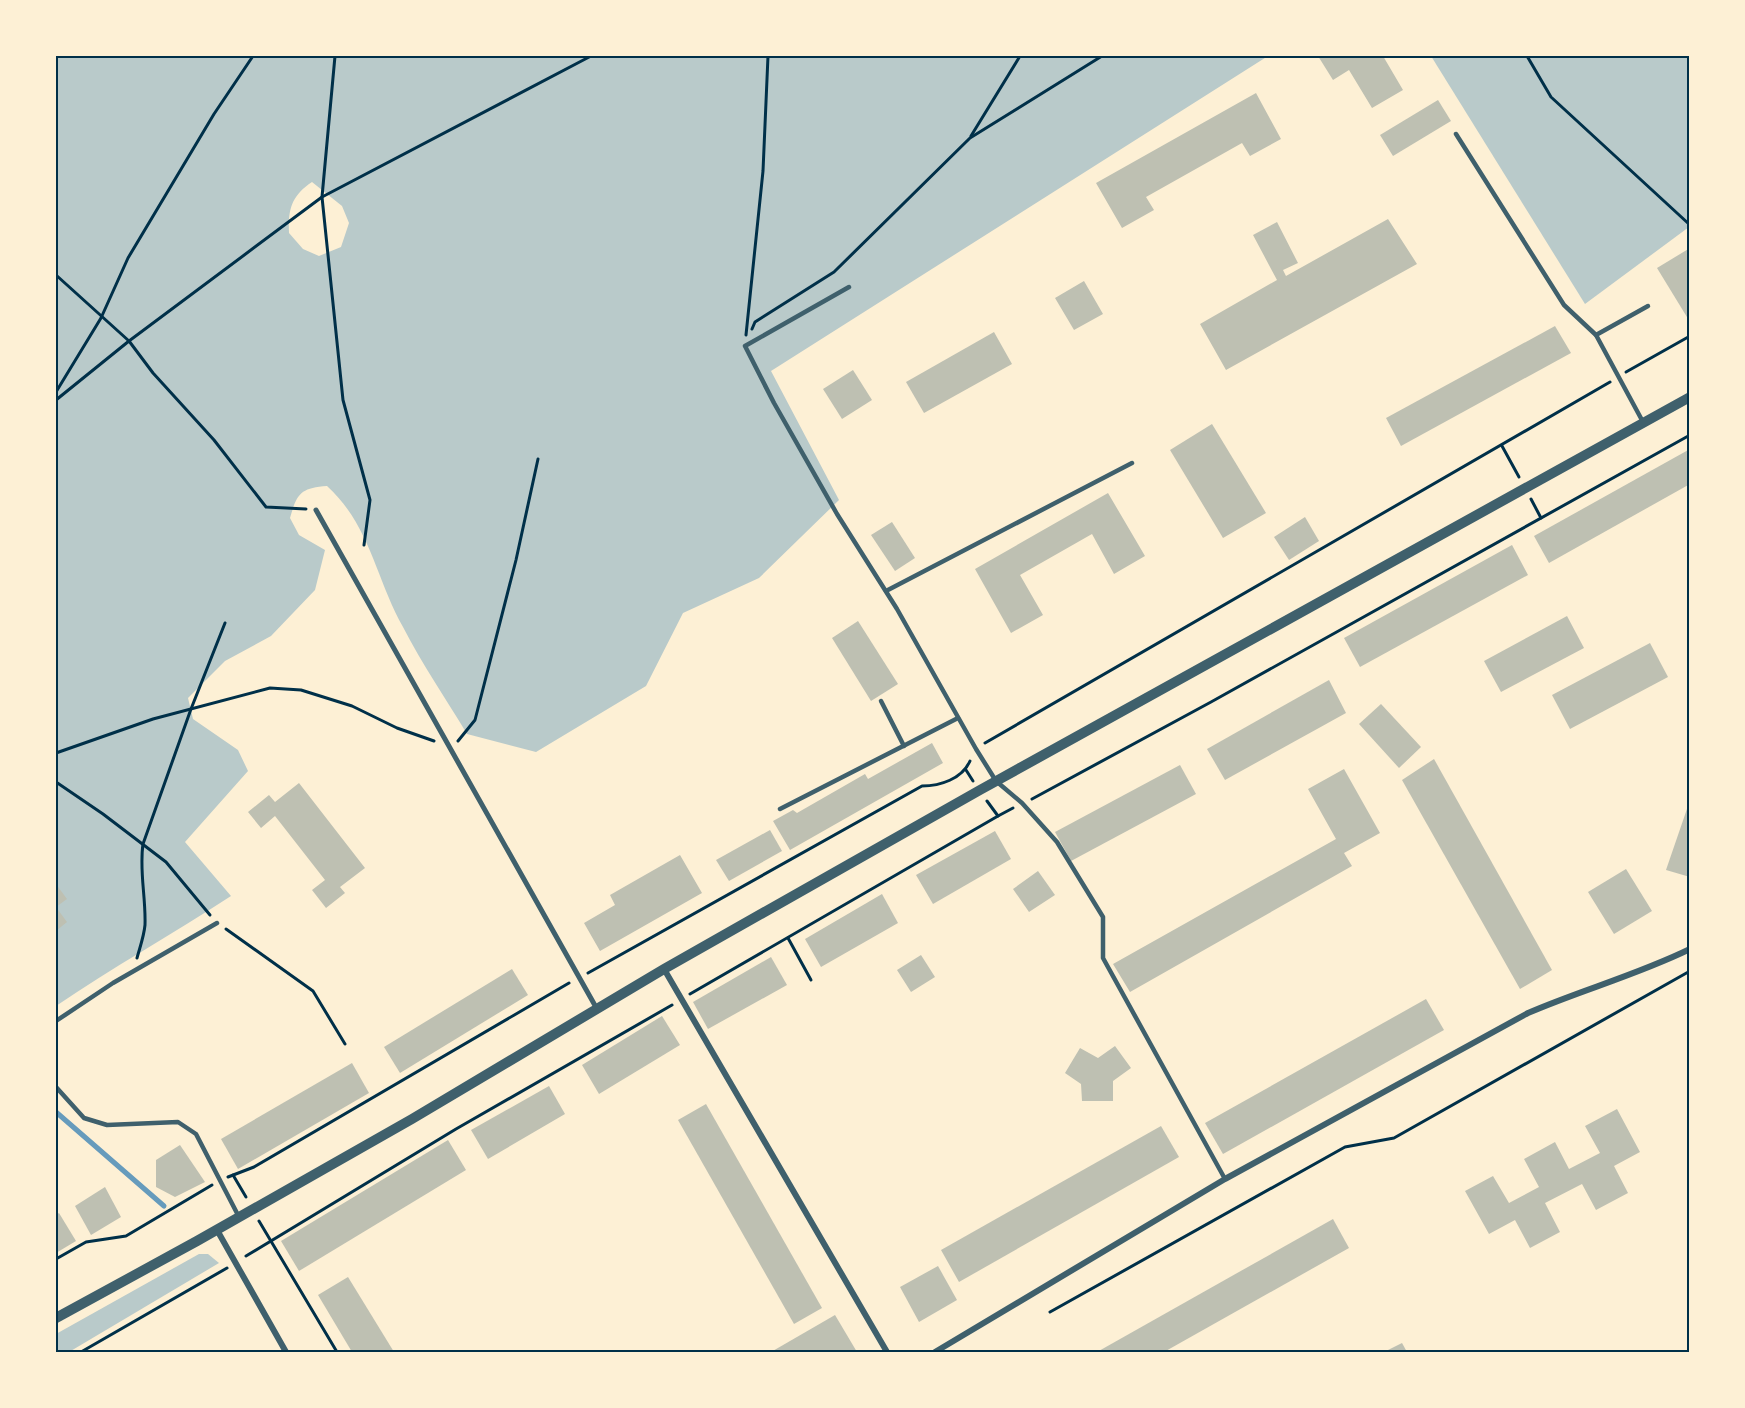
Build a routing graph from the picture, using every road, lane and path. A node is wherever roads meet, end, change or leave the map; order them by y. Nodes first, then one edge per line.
1 (253, 56) edge
2 (335, 56) edge
3 (591, 56) edge
4 (768, 56) edge
5 (1020, 56) edge
6 (1102, 56) edge
7 (1527, 56) edge
8 (1456, 134) dead end
9 (970, 138) junction
10 (322, 197) junction
11 (1689, 225) edge
12 (56, 275) edge
13 (849, 287) dead end
14 (1648, 306) dead end
15 (101, 318) junction
16 (1596, 335) junction
17 (1689, 336) edge
18 (129, 341) junction
19 (745, 345) junction
20 (1620, 376) junction
21 (56, 392) edge
22 (1689, 397) edge
23 (56, 400) edge
24 (1643, 422) junction
25 (1689, 435) edge
26 (538, 459) dead end
27 (1132, 463) dead end
28 (316, 510) joint
29 (364, 545) dead end
30 (886, 591) junction
31 (225, 623) dead end
32 (881, 701) dead end
33 (191, 709) junction
34 (958, 718) junction
35 (448, 744) junction
36 (904, 746) junction
37 (976, 749) junction
38 (56, 753) edge
39 (966, 770) junction
40 (996, 781) junction
41 (56, 782) edge
42 (980, 790) junction
43 (1022, 803) junction
44 (780, 809) dead end
45 (998, 816) junction
46 (143, 844) junction
47 (217, 923) junction
48 (788, 938) junction
49 (1689, 949) edge
50 (664, 969) junction
51 (133, 971) junction
52 (1689, 971) edge
53 (578, 978) junction
54 (811, 980) dead end
55 (680, 1000) junction
56 (598, 1010) junction
57 (56, 1021) edge
58 (345, 1044) dead end
59 (56, 1087) edge
60 (233, 1175) junction
61 (1225, 1179) junction
62 (220, 1180) junction
63 (253, 1209) junction
64 (239, 1217) junction
65 (217, 1230) junction
66 (270, 1240) junction
67 (56, 1258) edge
68 (236, 1263) junction
69 (1050, 1312) dead end
70 (56, 1318) edge
71 (81, 1353) edge
72 (286, 1353) edge
73 (337, 1353) edge
74 (887, 1353) edge
75 (935, 1353) edge

1 - 15 path
2 - 10 path
3 - 10 path
4 - 19 path
5 - 9 path
6 - 9 path
7 - 11 path
8 - 16 lane
9 - 19 path
10 - 18 path
10 - 29 path
12 - 15 path
13 - 19 lane
14 - 16 lane
15 - 18 path
15 - 21 path
16 - 20 lane
17 - 20 path
18 - 23 path
18 - 28 path
19 - 30 lane
20 - 24 lane
20 - 37 path
22 - 24 street
24 - 40 street
25 - 43 path
26 - 35 path
27 - 30 lane
28 - 35 street
30 - 34 lane
31 - 33 path
32 - 36 lane
33 - 35 path
33 - 38 path
33 - 46 path
34 - 36 lane
34 - 37 lane
35 - 53 street
36 - 44 lane
37 - 39 path
37 - 40 lane
39 - 42 path
39 - 53 path
40 - 42 street
40 - 43 lane
41 - 46 path
42 - 45 path
42 - 50 street
43 - 45 path
43 - 61 lane
45 - 48 path
46 - 47 path
46 - 51 path
47 - 51 lane
47 - 58 path
48 - 54 path
48 - 55 path
49 - 61 street
50 - 55 street
50 - 56 street
51 - 57 lane
52 - 69 path
53 - 56 street
53 - 60 path
55 - 66 path
55 - 74 street
56 - 63 street
59 - 62 lane
60 - 62 path
60 - 63 path
61 - 75 street
62 - 64 lane
62 - 67 path
63 - 64 street
63 - 66 path
64 - 65 street
65 - 68 street
65 - 70 street
66 - 68 path
66 - 73 path
68 - 71 path
68 - 72 street

